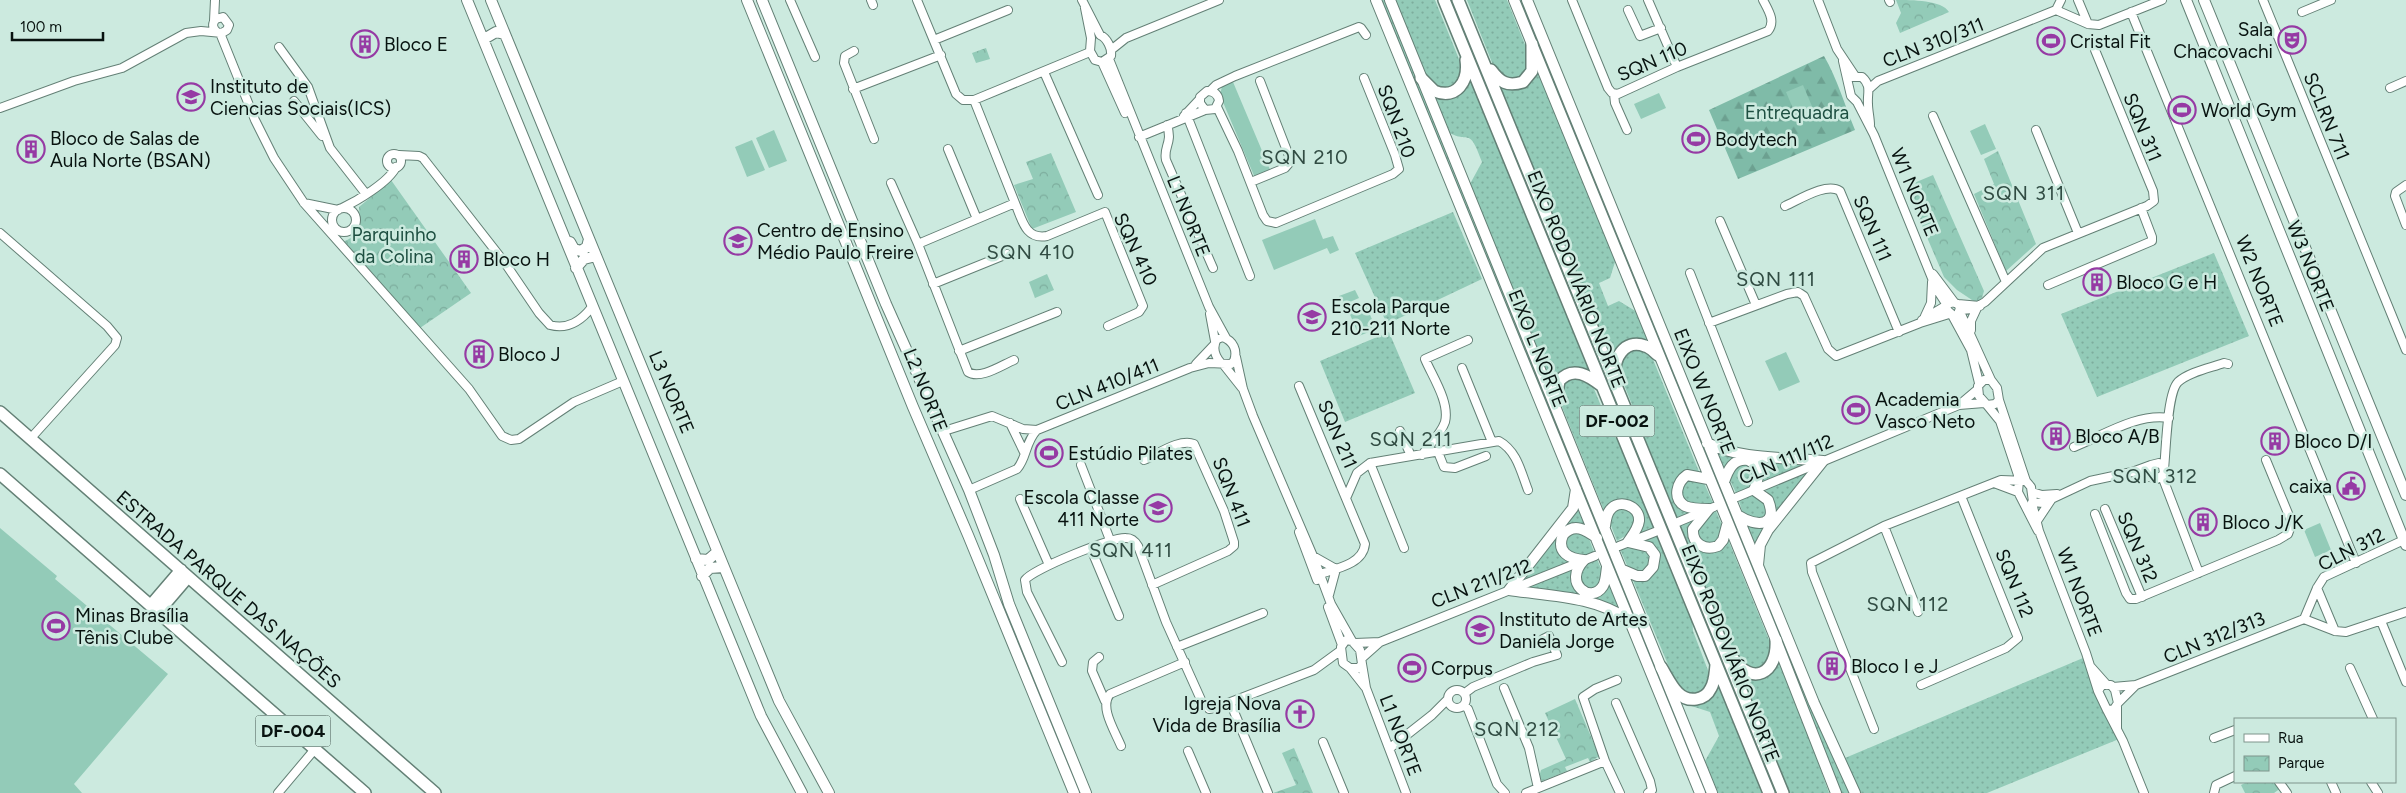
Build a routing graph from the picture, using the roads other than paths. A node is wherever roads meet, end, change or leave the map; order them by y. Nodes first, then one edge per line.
1 (467, 0) edge
2 (491, 0) edge
3 (747, 0) edge
4 (762, 0) edge
5 (790, 0) edge
6 (917, 0) edge
7 (1219, 0) edge
8 (1370, 0) edge
9 (1390, 0) edge
10 (1444, 0) edge
11 (1458, 0) edge
12 (1514, 0) edge
13 (1527, 0) edge
14 (1572, 0) edge
15 (1648, 0) edge
16 (1763, 0) edge
17 (1818, 0) edge
18 (2061, 0) edge
19 (2078, 0) edge
20 (2162, 0) edge
21 (2186, 0) edge
22 (2204, 0) edge
23 (2263, 0) edge
24 (2331, 0) edge
25 (216, 3) edge
26 (1083, 4) edge
27 (1378, 4) edge
28 (1008, 10) dead end
29 (1628, 10) dead end
30 (2056, 10) junction
31 (2131, 12) junction
32 (2302, 12) dead end
33 (223, 17) junction
34 (2193, 19) junction
35 (213, 22) junction
36 (2088, 24) junction
37 (1661, 28) junction
38 (201, 31) junction
39 (221, 32) junction
40 (504, 34) junction
41 (1366, 35) dead end
42 (1103, 37) junction
43 (1091, 38) junction
44 (1126, 38) junction
45 (484, 39) junction
46 (2220, 39) junction
47 (934, 40) junction
48 (1532, 44) junction
49 (279, 47) dead end
50 (1464, 49) junction
51 (1111, 50) junction
52 (2095, 50) dead end
53 (854, 51) dead end
54 (1090, 52) junction
55 (2206, 54) junction
56 (940, 55) junction
57 (1481, 56) junction
58 (815, 57) dead end
59 (1106, 60) junction
60 (1843, 61) junction
61 (1677, 67) junction
62 (1044, 72) junction
63 (2233, 72) junction
64 (1855, 76) junction
65 (1364, 78) dead end
66 (1421, 78) junction
67 (1866, 81) junction
68 (1878, 81) junction
69 (2406, 81) edge
70 (1260, 82) dead end
71 (1848, 84) junction
72 (2390, 88) dead end
73 (853, 89) junction
74 (1869, 89) junction
75 (1210, 91) junction
76 (1614, 94) junction
77 (974, 100) junction
78 (1199, 100) junction
79 (1867, 100) junction
80 (294, 101) dead end
81 (1857, 102) junction
82 (1217, 107) junction
83 (0, 108) edge
84 (1205, 110) junction
85 (1933, 116) dead end
86 (1185, 117) junction
87 (1167, 125) junction
88 (1871, 129) junction
89 (1627, 130) dead end
90 (2036, 130) dead end
91 (1139, 137) junction
92 (874, 139) dead end
93 (327, 142) junction
94 (948, 149) dead end
95 (399, 155) junction
96 (419, 156) junction
97 (388, 163) junction
98 (398, 166) junction
99 (1251, 182) junction
100 (381, 183) junction
101 (891, 183) dead end
102 (2406, 185) edge
103 (366, 194) junction
104 (1098, 195) dead end
105 (359, 200) junction
106 (304, 203) junction
107 (1015, 203) junction
108 (1102, 203) dead end
109 (1785, 206) dead end
110 (2141, 208) junction
111 (339, 209) junction
112 (1106, 212) junction
113 (355, 216) junction
114 (977, 220) junction
115 (1720, 222) dead end
116 (2406, 225) edge
117 (0, 232) edge
118 (341, 232) junction
119 (564, 233) junction
120 (2078, 233) junction
121 (589, 239) junction
122 (336, 242) junction
123 (918, 244) junction
124 (1007, 254) dead end
125 (596, 256) junction
126 (576, 268) junction
127 (1213, 268) dead end
128 (1929, 269) junction
129 (1690, 273) dead end
130 (1250, 276) dead end
131 (1932, 277) junction
132 (2006, 282) junction
133 (933, 284) junction
134 (2048, 285) dead end
135 (1756, 305) junction
136 (1209, 307) junction
137 (1978, 307) junction
138 (592, 308) junction
139 (1954, 309) junction
140 (1057, 312) dead end
141 (1922, 320) junction
142 (1709, 323) junction
143 (1108, 326) dead end
144 (1899, 332) junction
145 (1971, 335) junction
146 (1226, 338) junction
147 (1468, 340) dead end
148 (1215, 343) junction
149 (2406, 350) edge
150 (958, 351) junction
151 (1658, 355) junction
152 (1236, 357) junction
153 (1014, 360) dead end
154 (1222, 363) junction
155 (2228, 364) dead end
156 (1190, 368) junction
157 (1462, 368) dead end
158 (1992, 380) junction
159 (623, 381) junction
160 (1299, 386) dead end
161 (1978, 386) junction
162 (1603, 387) junction
163 (1243, 389) junction
164 (927, 393) junction
165 (910, 400) junction
166 (1999, 400) junction
167 (1555, 404) junction
168 (1985, 404) junction
169 (1959, 405) junction
170 (1625, 407) junction
171 (0, 412) edge
172 (2169, 418) junction
173 (1748, 422) dead end
174 (1010, 423) junction
175 (1037, 430) junction
176 (1400, 431) dead end
177 (944, 432) junction
178 (31, 438) junction
179 (1492, 442) junction
180 (1707, 443) junction
181 (2365, 443) junction
182 (2074, 447) dead end
183 (2167, 449) junction
184 (1024, 452) junction
185 (1438, 452) junction
186 (1422, 455) junction
187 (1411, 456) junction
188 (1486, 456) dead end
189 (1144, 460) dead end
190 (2266, 460) dead end
191 (1823, 461) junction
192 (2393, 462) junction
193 (1370, 463) junction
194 (2015, 464) junction
195 (2152, 464) junction
196 (1081, 465) dead end
197 (2132, 472) junction
198 (0, 474) edge
199 (2158, 475) junction
200 (1708, 479) junction
201 (2022, 481) junction
202 (1724, 482) junction
203 (1997, 482) junction
204 (1576, 487) junction
205 (969, 490) junction
206 (1528, 490) dead end
207 (1754, 490) junction
208 (2018, 492) junction
209 (2032, 492) junction
210 (2406, 495) edge
211 (1347, 496) junction
212 (1961, 496) junction
213 (2056, 496) junction
214 (1737, 497) dead end
215 (1020, 499) dead end
216 (2030, 502) junction
217 (1712, 508) junction
218 (2105, 508) dead end
219 (1292, 509) junction
220 (2095, 514) dead end
221 (1739, 516) junction
222 (2037, 521) junction
223 (1678, 522) dead end
224 (1727, 524) junction
225 (1884, 526) junction
226 (1605, 527) junction
227 (985, 531) junction
228 (1655, 532) dead end
229 (2039, 532) junction
230 (968, 535) junction
231 (1597, 538) junction
232 (1110, 540) junction
233 (2405, 541) edge
234 (1623, 544) junction
235 (1404, 548) dead end
236 (1091, 549) junction
237 (717, 552) junction
238 (1313, 556) junction
239 (1595, 556) dead end
240 (696, 559) junction
241 (1584, 560) junction
242 (2356, 563) junction
243 (1049, 564) junction
244 (1607, 566) junction
245 (1758, 566) junction
246 (724, 567) junction
247 (1336, 570) junction
248 (1623, 570) junction
249 (184, 573) junction
250 (2199, 573) junction
251 (1318, 575) junction
252 (702, 576) junction
253 (1152, 585) junction
254 (2316, 588) junction
255 (1509, 590) junction
256 (1328, 597) junction
257 (2142, 597) junction
258 (154, 608) junction
259 (1918, 612) dead end
260 (2406, 612) edge
261 (1263, 613) dead end
262 (1119, 616) dead end
263 (2304, 619) junction
264 (1630, 620) junction
265 (2381, 621) junction
266 (2335, 631) junction
267 (1542, 639) dead end
268 (1776, 640) junction
269 (1354, 642) junction
270 (1380, 642) junction
271 (1722, 642) junction
272 (1177, 647) junction
273 (1341, 648) junction
274 (1099, 657) dead end
275 (1362, 661) junction
276 (1062, 662) dead end
277 (1184, 662) junction
278 (1343, 663) junction
279 (1716, 664) junction
280 (2090, 665) junction
281 (1322, 666) junction
282 (1661, 667) junction
283 (1350, 668) junction
284 (2350, 668) dead end
285 (1617, 680) dead end
286 (2406, 682) edge
287 (1921, 685) dead end
288 (2110, 686) junction
289 (2136, 686) junction
290 (1366, 688) junction
291 (1504, 688) dead end
292 (2098, 691) junction
293 (1465, 693) junction
294 (1448, 700) junction
295 (1105, 701) junction
296 (1230, 702) junction
297 (1616, 703) dead end
298 (1464, 705) junction
299 (2118, 705) junction
300 (1456, 708) junction
301 (2107, 710) junction
302 (1432, 715) junction
303 (2372, 718) edge
304 (1874, 729) dead end
305 (2234, 730) edge
306 (2117, 731) junction
307 (1051, 737) junction
308 (1063, 737) junction
309 (2214, 738) dead end
310 (1322, 742) dead end
311 (1121, 746) dead end
312 (1390, 748) junction
313 (315, 749) junction
314 (1188, 751) dead end
315 (1605, 761) junction
316 (2234, 776) edge
317 (1538, 788) junction
318 (278, 793) edge
319 (365, 793) edge
320 (435, 793) edge
321 (802, 793) edge
322 (829, 793) edge
323 (1074, 793) edge
324 (1086, 793) edge
325 (1206, 793) edge
326 (1268, 793) edge
327 (1344, 793) edge
328 (1406, 793) edge
329 (1505, 793) edge
330 (1526, 793) edge
331 (1620, 793) edge
332 (1648, 793) edge
333 (1700, 793) edge
334 (1712, 793) edge
335 (1769, 793) edge
336 (1783, 793) edge
337 (1836, 793) edge
338 (1855, 793) edge
339 (2144, 793) edge
340 (2214, 793) edge

1 - 45 main road
2 - 40 main road, L3 NORTE
3 - 165 main road, L2 NORTE
4 - 164 main road, L2 NORTE
5 - 58 street
6 - 47 street
7 - 44 street
8 - 27 main road
9 - 66 main road, EIXO L NORTE
10 - 50 highway, EIXO RODOVIÁRIO NORTE / DF-002
11 - 57 highway, EIXO RODOVIÁRIO NORTE / DF-002
12 - 48 main road, EIXO W NORTE
13 - 180 main road, EIXO W NORTE
14 - 76 street, SQN 110
15 - 37 street
16 - 61 street, SQN 110
17 - 60 street
18 - 30 street
19 - 36 street
20 - 31 street
21 - 34 main road, W3 NORTE
22 - 46 main road, W3 NORTE
23 - 149 street, SCLRN 711
24 - 32 street
25 - 33 street
25 - 35 street
26 - 42 street
26 - 43 street
27 - 204 main road, EIXO L NORTE
28 - 47 street
29 - 37 street
30 - 36 street
30 - 68 street, CLN 310/311
31 - 36 street
31 - 242 street, W2 NORTE
33 - 35 street
33 - 39 street
34 - 46 main road
34 - 55 main road, W3 NORTE
35 - 38 street
35 - 39 street
37 - 61 street
38 - 39 street
38 - 83 street
39 - 106 street
40 - 45 main road
40 - 121 main road, L3 NORTE
41 - 75 street
42 - 43 street
42 - 44 street
42 - 51 street
43 - 54 street
44 - 51 street
45 - 119 main road
46 - 63 main road, W3 NORTE
47 - 56 street
48 - 57 highway
48 - 151 main road, EIXO W NORTE
49 - 93 street
50 - 66 highway
50 - 162 highway, EIXO RODOVIÁRIO NORTE / DF-002
51 - 59 street
52 - 110 street, SQN 311
53 - 73 street
54 - 59 street
54 - 62 street
55 - 63 main road
55 - 181 main road, W3 NORTE
56 - 73 street
56 - 77 street
57 - 170 highway, EIXO RODOVIÁRIO NORTE / DF-002
59 - 91 street, L1 NORTE
60 - 64 street
60 - 71 street
61 - 76 street, SQN 110
62 - 77 street
62 - 104 street, SQN 410
63 - 192 main road, W3 NORTE
64 - 67 street
64 - 71 street
65 - 99 street, SQN 210
66 - 167 main road, EIXO L NORTE
67 - 68 street, CLN 310/311
67 - 74 street
68 - 74 street, CLN 310/311
69 - 72 street
70 - 99 street
71 - 81 street
73 - 92 street
74 - 79 street
75 - 78 street
75 - 82 street
76 - 89 street
77 - 107 street, SQN 410
78 - 84 street
78 - 86 street
79 - 81 street
79 - 88 street, W1 NORTE
80 - 93 street
81 - 88 street, W1 NORTE
82 - 84 street
82 - 99 street, SQN 210
84 - 86 street
85 - 132 street
86 - 87 street
86 - 130 street
87 - 91 street
87 - 127 street, L1 NORTE
88 - 128 street, W1 NORTE
90 - 120 street
91 - 136 street, L1 NORTE
93 - 103 street
94 - 114 street
95 - 96 street
95 - 97 street
95 - 98 street
96 - 98 street
96 - 138 street
97 - 98 street
97 - 100 street
98 - 100 street
100 - 103 street
101 - 123 street
102 - 116 street
103 - 105 street
105 - 111 street
105 - 113 street
106 - 111 street
106 - 122 street
107 - 112 street, SQN 410
107 - 114 street
108 - 112 street
109 - 144 street, SQN 111
110 - 120 street
110 - 134 street
111 - 113 street
111 - 118 street
112 - 143 street, SQN 410
113 - 118 street
114 - 123 street
115 - 135 street
117 - 178 street
118 - 122 street
119 - 121 main road
119 - 126 main road
120 - 132 street
121 - 125 main road, L3 NORTE
122 - 159 street
123 - 133 street
124 - 133 street
125 - 126 main road
125 - 237 main road, L3 NORTE
126 - 138 main road
128 - 131 street, W1 NORTE
128 - 139 street, W1 NORTE
129 - 142 street
131 - 139 street, W1 NORTE
131 - 141 street
132 - 137 street
133 - 150 street
135 - 142 street
135 - 144 street
136 - 146 street, L1 NORTE
136 - 148 street, L1 NORTE
137 - 139 street
137 - 145 street
138 - 159 main road
139 - 141 street
139 - 145 street, W1 NORTE
139 - 161 street, W1 NORTE
140 - 150 street
141 - 144 street
142 - 173 street
145 - 158 street, W1 NORTE
146 - 148 street
146 - 152 street
147 - 186 street
148 - 154 street
148 - 156 street, CLN 410/411
150 - 153 street
151 - 170 highway
151 - 200 main road, EIXO W NORTE
152 - 154 street
152 - 163 street
154 - 156 street, CLN 410/411
154 - 163 street
155 - 172 street
156 - 175 street, CLN 410/411
157 - 179 street
158 - 161 street
158 - 166 street, W1 NORTE
159 - 240 main road
160 - 211 street, SQN 211
161 - 168 street, W1 NORTE
161 - 169 street, CLN 111/112
162 - 167 highway
162 - 279 highway, EIXO RODOVIÁRIO NORTE / DF-002
163 - 219 street
164 - 165 main road
164 - 177 main road, L2 NORTE
165 - 230 main road, L2 NORTE
166 - 168 street, CLN 111/112
166 - 201 street
167 - 226 main road, EIXO L NORTE
168 - 169 street, CLN 111/112
168 - 194 street
169 - 191 street, CLN 111/112
170 - 271 highway, EIXO RODOVIÁRIO NORTE / DF-002
171 - 178 highway, ESTRADA PARQUE DAS NAÇÕES / DF-004
172 - 182 street
172 - 183 street
174 - 175 street
174 - 177 street
174 - 184 street
175 - 184 street
176 - 187 street
177 - 205 main road, L2 NORTE
178 - 249 highway, ESTRADA PARQUE DAS NAÇÕES / DF-004
179 - 185 street, SQN 211
179 - 206 street
180 - 191 main road
180 - 202 main road, EIXO W NORTE
181 - 192 main road
181 - 233 main road, W3 NORTE
183 - 195 street
183 - 199 street
184 - 205 street
185 - 186 street, SQN 211
185 - 188 street
186 - 187 street, SQN 211
187 - 193 street, SQN 211
189 - 253 street, SQN 411
190 - 250 street, SQN 312
191 - 207 street, CLN 111/112
191 - 245 main road
192 - 210 main road, W3 NORTE
193 - 211 street, SQN 211
193 - 235 street, SQN 211
194 - 201 street
194 - 203 street
195 - 197 street
195 - 199 street
195 - 199 street
196 - 232 street
197 - 199 street
197 - 213 street
198 - 258 highway, DF-004
199 - 250 street
200 - 217 main road
200 - 224 main road, EIXO W NORTE
201 - 203 street
201 - 208 street
201 - 209 street
202 - 207 main road
202 - 221 main road, EIXO W NORTE
203 - 208 street
203 - 212 street
204 - 231 main road, EIXO L NORTE
204 - 255 main road
205 - 227 main road, L2 NORTE
207 - 214 street, CLN 111/112
207 - 221 main road
208 - 216 street
209 - 213 street
209 - 216 street
211 - 247 street, SQN 211
212 - 225 street
212 - 287 street, SQN 112
213 - 216 street
213 - 222 street
215 - 243 street
216 - 222 street, W1 NORTE
216 - 229 street, W1 NORTE
217 - 223 street
217 - 224 main road
218 - 257 street, SQN 312
219 - 238 street
219 - 251 street
220 - 257 street, SQN 312
221 - 245 main road, EIXO W NORTE
222 - 229 street, W1 NORTE
224 - 268 main road, EIXO W NORTE
225 - 259 street
225 - 304 street
226 - 234 main road
226 - 248 main road, EIXO L NORTE
227 - 230 main road
227 - 308 main road, L2 NORTE
228 - 234 street
229 - 280 street, W1 NORTE
230 - 307 main road, L2 NORTE
231 - 241 main road
231 - 244 main road, EIXO L NORTE
232 - 236 street
232 - 253 street
233 - 242 street, CLN 312
234 - 248 main road
236 - 243 street
236 - 262 street
237 - 240 main road
237 - 246 main road, L3 NORTE
238 - 247 street
238 - 251 street
239 - 241 street, CLN 211/212
240 - 252 main road
241 - 244 main road
241 - 255 street, CLN 211/212
242 - 254 street, CLN 312
243 - 276 street
244 - 264 main road, EIXO L NORTE
245 - 338 main road, EIXO W NORTE
246 - 252 main road
246 - 322 main road, L3 NORTE
247 - 251 street, SQN 211
247 - 256 street
248 - 282 main road, EIXO L NORTE
249 - 258 highway
249 - 320 highway, ESTRADA PARQUE DAS NAÇÕES / DF-004
250 - 257 street, SQN 312
251 - 256 street
251 - 273 street
252 - 321 main road
253 - 272 street
254 - 263 street, CLN 312
254 - 266 street
255 - 264 main road
255 - 270 street, CLN 211/212
256 - 269 street
258 - 313 highway, DF-004
260 - 265 street
261 - 272 street
263 - 266 street
263 - 289 street, CLN 312/313
264 - 333 main road, EIXO L NORTE
265 - 266 street
265 - 286 street
267 - 293 street
268 - 271 highway
268 - 337 main road, EIXO W NORTE
269 - 270 street, CLN 211/212
269 - 273 street, CLN 211/212
269 - 275 street, L1 NORTE
270 - 275 street, CLN 211/212
271 - 336 highway, EIXO RODOVIÁRIO NORTE / DF-002
272 - 277 street
273 - 278 street
273 - 281 street, CLN 211/212
274 - 295 street
275 - 283 street
275 - 290 street, L1 NORTE
277 - 295 street
277 - 296 street
278 - 281 street
278 - 283 street, L1 NORTE
279 - 282 highway
279 - 335 highway, EIXO RODOVIÁRIO NORTE / DF-002
280 - 288 street, W1 NORTE
280 - 292 street, W1 NORTE
281 - 296 street
282 - 334 main road, EIXO L NORTE
283 - 290 street, L1 NORTE
284 - 303 street
285 - 315 street
288 - 289 street, CLN 312/313
288 - 292 street
288 - 299 street
289 - 299 street, CLN 312/313
290 - 312 street, L1 NORTE
291 - 317 street
292 - 301 street, W1 NORTE
293 - 294 street
293 - 298 street
294 - 300 street
294 - 302 street
295 - 311 street
296 - 326 street
297 - 332 street
298 - 300 street
298 - 329 street
299 - 301 street
299 - 306 street
300 - 302 street
301 - 306 street
302 - 312 street
305 - 309 street
306 - 339 street
307 - 308 main road
307 - 323 main road, L2 NORTE
308 - 324 main road, L2 NORTE
310 - 327 street
312 - 328 street, L1 NORTE
313 - 318 street
313 - 319 highway, DF-004
314 - 325 street
315 - 317 street
315 - 331 street
316 - 340 street
317 - 330 street

